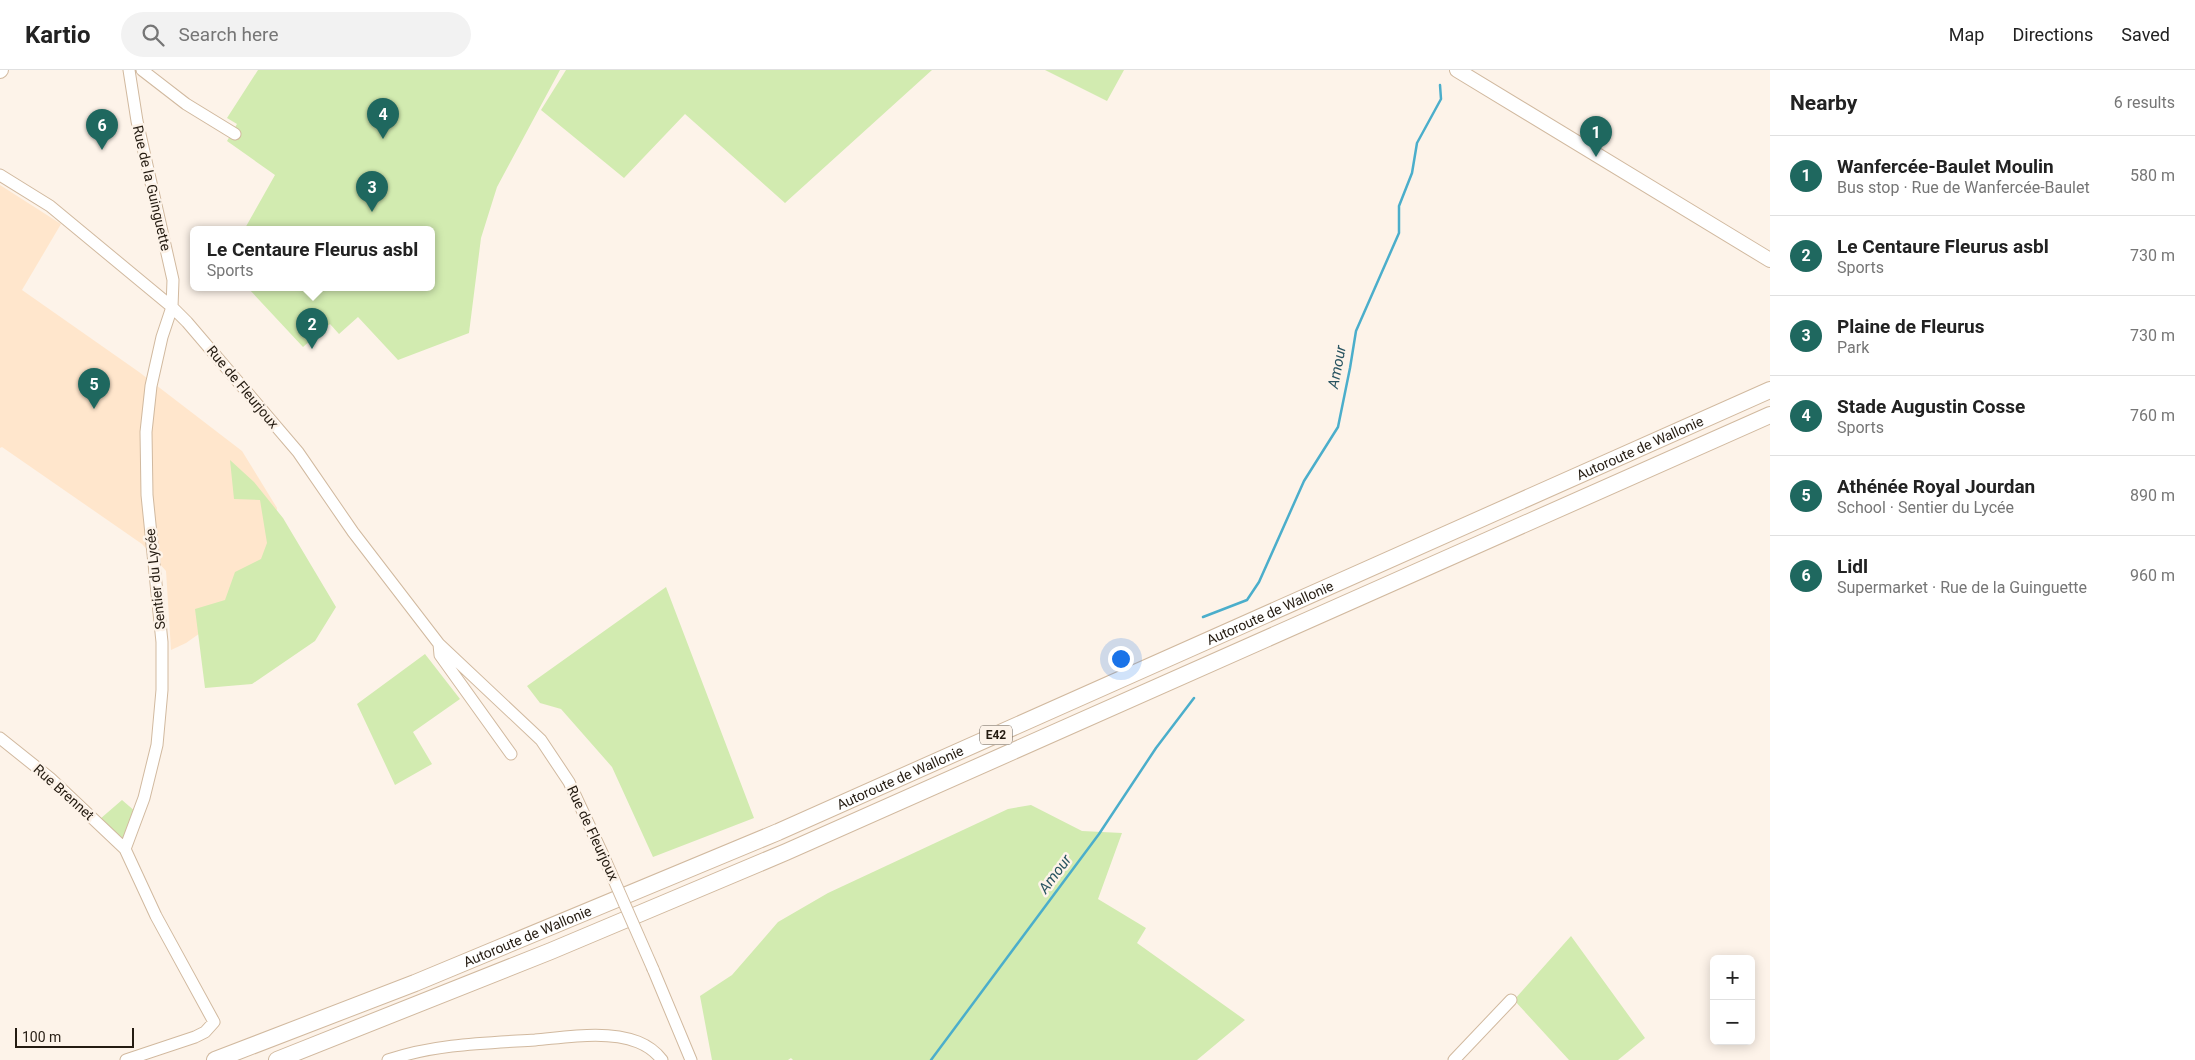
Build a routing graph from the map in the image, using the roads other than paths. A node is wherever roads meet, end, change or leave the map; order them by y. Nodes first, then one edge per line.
1 (129, 70) edge
2 (142, 70) edge
3 (1457, 70) edge
4 (235, 134) dead end
5 (0, 175) edge
6 (1770, 260) edge
7 (172, 307) junction
8 (1770, 390) edge
9 (1770, 415) edge
10 (439, 644) junction
11 (0, 738) edge
12 (512, 754) dead end
13 (125, 850) junction
14 (1511, 1000) dead end
15 (126, 1060) edge
16 (215, 1060) edge
17 (277, 1060) edge
18 (388, 1060) edge
19 (662, 1060) edge
20 (691, 1060) edge
21 (1454, 1060) edge

1 - 7 street, Rue de la Guinguette
2 - 4 street
3 - 6 main road
5 - 7 street, Rue de Fleurjoux
7 - 10 street, Rue de Fleurjoux
7 - 13 street, Sentier du Lycée
8 - 16 highway, Autoroute de Wallonie / E42
9 - 17 highway, Autoroute de Wallonie / E42
10 - 12 street, Rue de Fleurjoux
10 - 20 street, Rue de Fleurjoux, bridge
11 - 13 street, Rue Brennet
13 - 15 street
14 - 21 street
18 - 19 street

